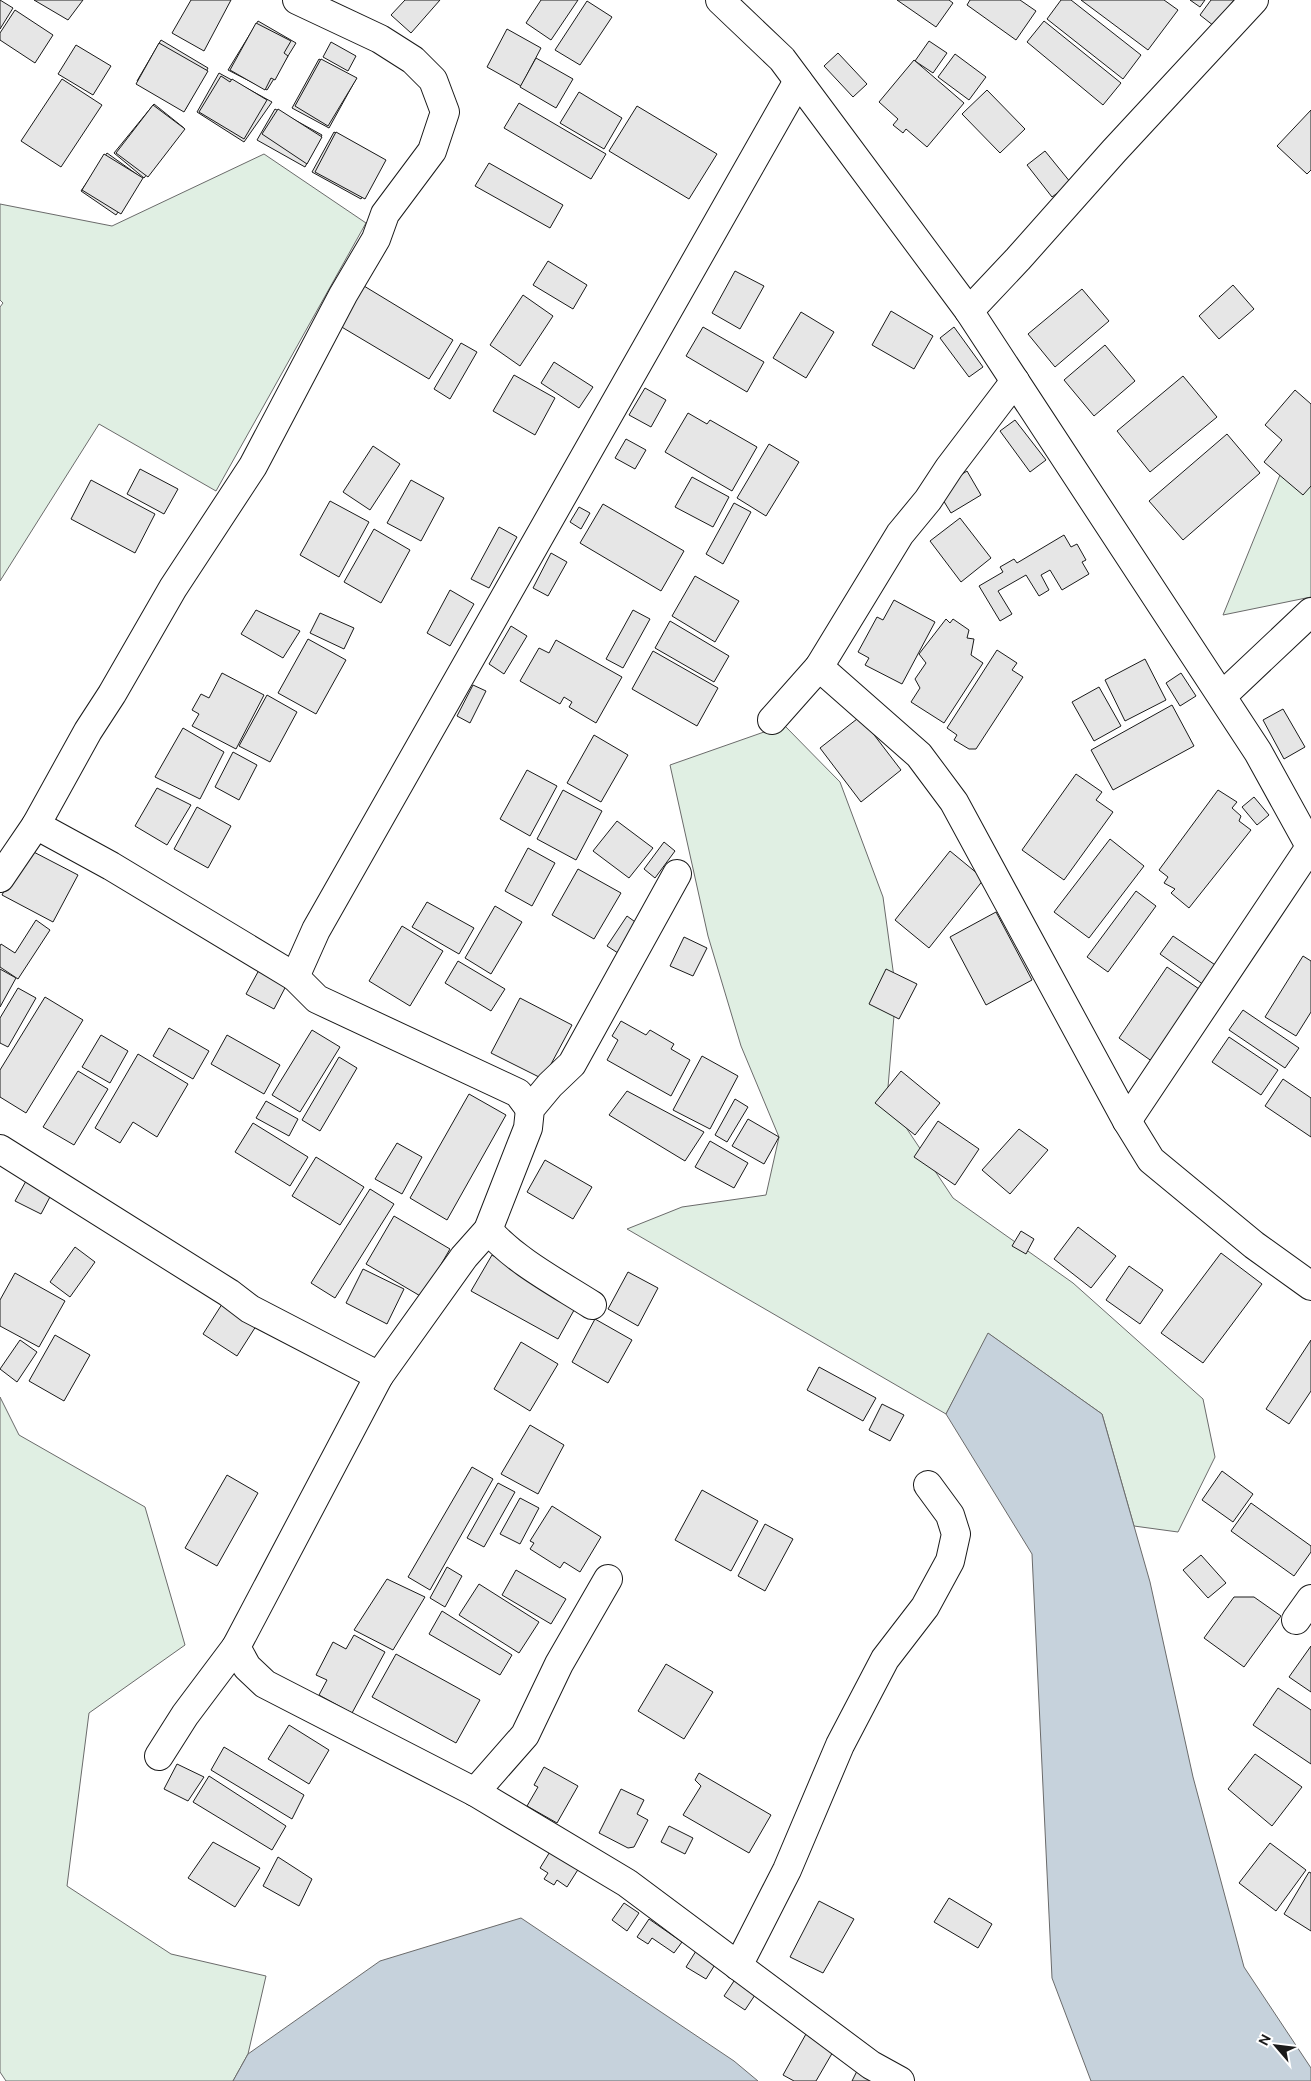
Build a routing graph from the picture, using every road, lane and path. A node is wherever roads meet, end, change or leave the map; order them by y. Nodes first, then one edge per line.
1 (298, 0) edge
2 (720, 0) edge
3 (1254, 0) edge
4 (798, 81) junction
5 (969, 311) junction
6 (1015, 381) junction
7 (1311, 612) edge
8 (819, 667) junction
9 (1222, 696) junction
10 (772, 720) dead end
11 (36, 825) junction
12 (1311, 848) edge
13 (677, 874) dead end
14 (0, 878) edge
15 (295, 977) junction
16 (530, 1109) junction
17 (1127, 1121) junction
18 (0, 1149) edge
19 (488, 1230) junction
20 (1311, 1286) edge
21 (592, 1305) dead end
22 (379, 1376) junction
23 (928, 1485) dead end
24 (608, 1579) dead end
25 (236, 1647) junction
26 (159, 1756) dead end
27 (475, 1792) junction
28 (738, 1966) junction
29 (900, 2081) edge

1 - 11 street
2 - 4 street
3 - 5 street
4 - 5 street
4 - 15 street
5 - 6 street
6 - 8 street
6 - 9 street
7 - 9 street
8 - 10 street
8 - 17 street
9 - 12 street
11 - 14 street
11 - 15 street
12 - 17 street
13 - 16 street
15 - 16 street
16 - 19 street
17 - 20 street
18 - 22 street
19 - 21 street
19 - 22 street
22 - 25 street
23 - 28 street
24 - 27 street
25 - 26 street
25 - 27 street
27 - 28 street
28 - 29 street

